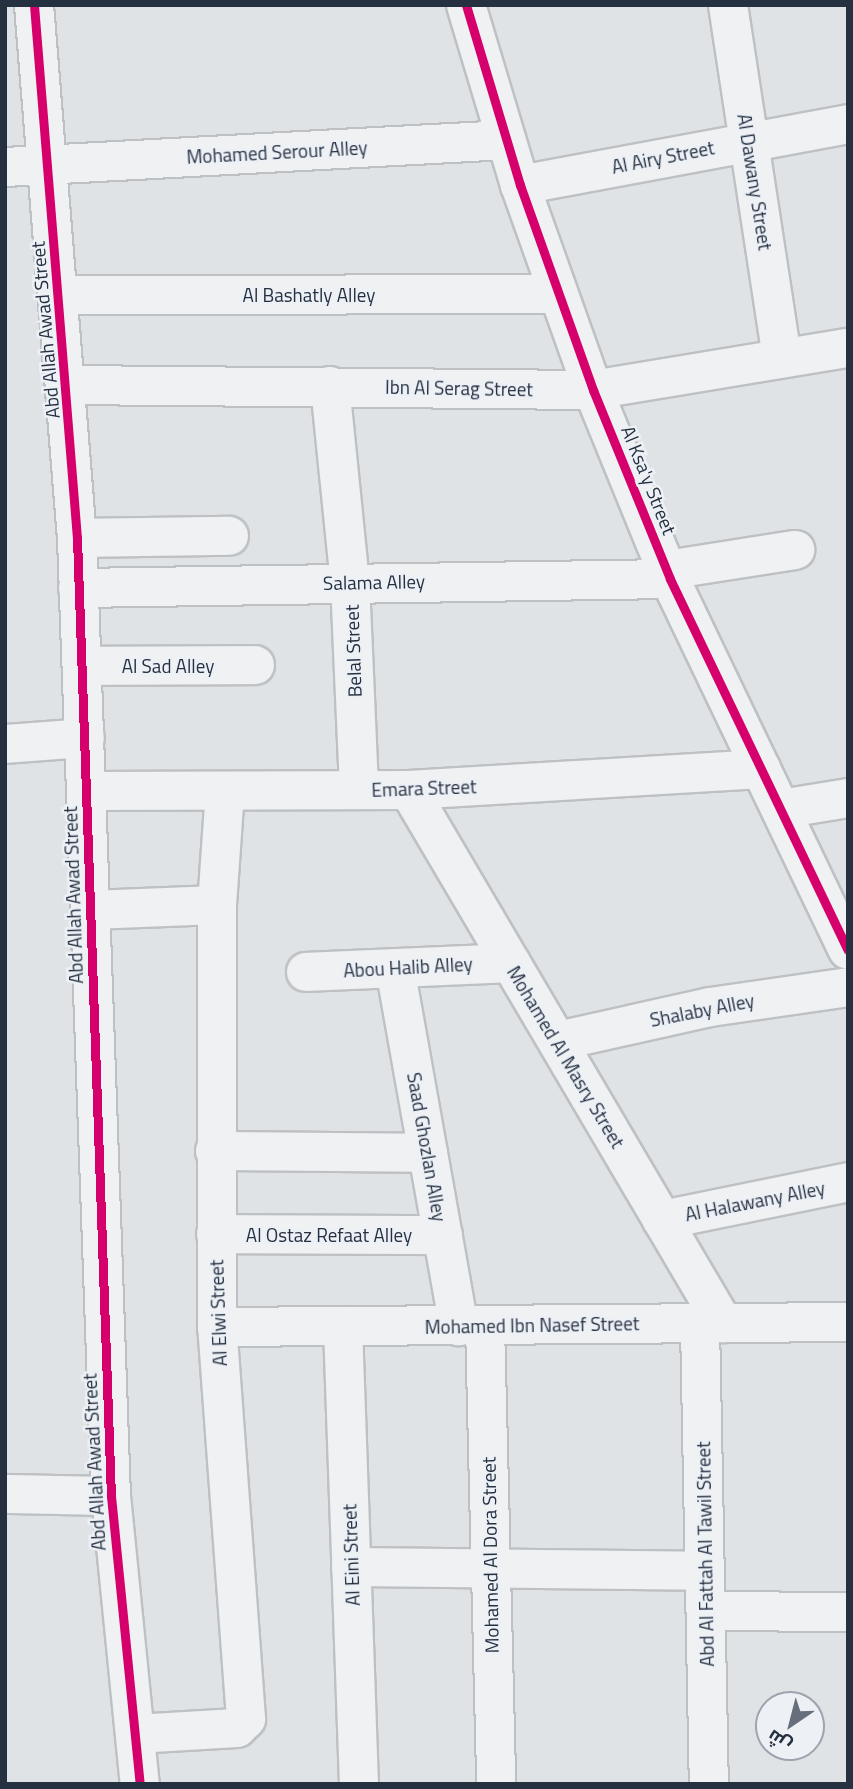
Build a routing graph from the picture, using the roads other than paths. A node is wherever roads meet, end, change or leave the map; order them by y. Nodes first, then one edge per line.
1 (34, 5) edge
2 (466, 5) edge
3 (728, 5) edge
4 (848, 124) edge
5 (506, 140) junction
6 (749, 141) junction
7 (48, 164) junction
8 (5, 167) edge
9 (520, 185) junction
10 (558, 294) junction
11 (60, 295) junction
12 (847, 350) edge
13 (782, 358) junction
14 (68, 385) junction
15 (330, 386) junction
16 (593, 390) junction
17 (229, 536) dead end
18 (77, 538) junction
19 (794, 550) dead end
20 (669, 574) junction
21 (350, 582) junction
22 (78, 588) junction
23 (255, 665) dead end
24 (82, 666) junction
25 (85, 738) junction
26 (5, 744) edge
27 (761, 769) junction
28 (359, 790) junction
29 (409, 790) junction
30 (87, 791) junction
31 (225, 791) junction
32 (848, 798) edge
33 (781, 809) junction
34 (217, 905) junction
35 (91, 910) junction
36 (848, 950) edge
37 (511, 963) junction
38 (395, 968) junction
39 (306, 972) dead end
40 (848, 987) edge
41 (558, 1041) junction
42 (215, 1151) junction
43 (428, 1153) junction
44 (848, 1182) edge
45 (662, 1220) junction
46 (216, 1234) junction
47 (443, 1235) junction
48 (848, 1322) edge
49 (711, 1324) junction
50 (472, 1326) junction
51 (217, 1327) junction
52 (343, 1327) junction
53 (5, 1494) edge
54 (111, 1496) junction
55 (351, 1567) junction
56 (491, 1569) junction
57 (705, 1571) junction
58 (706, 1611) junction
59 (848, 1612) edge
60 (135, 1734) junction
61 (140, 1784) edge
62 (359, 1784) edge
63 (496, 1784) edge
64 (709, 1784) edge

1 - 7 street, Abd Allah Awad Street
2 - 5 street, Al Ksa'y Street
3 - 6 street, Al Dawany Street
4 - 6 street, Al Airy Street
5 - 7 street, Mohamed Serour Alley
5 - 9 street, Al Ksa'y Street
6 - 9 street, Al Airy Street
6 - 13 street, Al Dawany Street
7 - 8 street, Mohamed Serour Alley
7 - 11 street, Abd Allah Awad Street
9 - 10 street, Al Ksa'y Street
10 - 11 street, Al Bashatly Alley
10 - 16 street, Al Ksa'y Street
11 - 14 street, Abd Allah Awad Street
12 - 13 street, Ibn Al Serag Street
13 - 16 street, Ibn Al Serag Street
14 - 15 street, Ibn Al Serag Street
14 - 18 street, Abd Allah Awad Street
15 - 16 street, Ibn Al Serag Street
15 - 21 street, Belal Street
16 - 20 street, Al Ksa'y Street
17 - 18 street
18 - 22 street, Abd Allah Awad Street
19 - 20 street, Salama Alley
20 - 21 street, Salama Alley
20 - 27 street, Al Ksa'y Street
21 - 22 street, Salama Alley
21 - 28 street, Belal Street
22 - 24 street, Abd Allah Awad Street
23 - 24 street, Al Sad Alley
24 - 25 street, Abd Allah Awad Street
25 - 26 street
25 - 30 street, Abd Allah Awad Street
27 - 29 street, Emara Street
27 - 33 street, Al Ksa'y Street
28 - 29 street, Emara Street
28 - 31 street, Emara Street
29 - 37 street, Mohamed Al Masry Street
30 - 31 street, Emara Street
30 - 35 street, Abd Allah Awad Street
31 - 34 street, Al Elwi Street
32 - 33 street
33 - 36 street, Al Ksa'y Street
34 - 35 street
34 - 42 street, Al Elwi Street
35 - 54 street, Abd Allah Awad Street
37 - 38 street, Abou Halib Alley
37 - 41 street, Mohamed Al Masry Street
38 - 39 street, Abou Halib Alley
38 - 43 street, Saad Ghozlan Alley
40 - 41 street, Shalaby Alley
41 - 45 street, Mohamed Al Masry Street
42 - 43 street
42 - 46 street, Al Elwi Street
43 - 47 street, Saad Ghozlan Alley
44 - 45 street, Al Halawany Alley
45 - 49 street, Mohamed Al Masry Street
46 - 47 street, Al Ostaz Refaat Alley
46 - 51 street, Al Elwi Street
47 - 50 street, Saad Ghozlan Alley
48 - 49 street, Mohamed Ibn Nasef Street
49 - 50 street, Mohamed Ibn Nasef Street
49 - 57 street, Abd Al Fattah Al Tawil Street
50 - 52 street, Mohamed Ibn Nasef Street
50 - 56 street, Mohamed Al Dora Street
51 - 52 street, Mohamed Ibn Nasef Street
51 - 60 street, Al Elwi Street
52 - 55 street, Al Eini Street
53 - 54 street
54 - 60 street, Abd Allah Awad Street
55 - 56 street
55 - 62 street, Al Eini Street
56 - 57 street
56 - 63 street, Mohamed Al Dora Street
57 - 58 street, Abd Al Fattah Al Tawil Street
58 - 59 street
58 - 64 street, Abd Al Fattah Al Tawil Street
60 - 61 street, Abd Allah Awad Street

